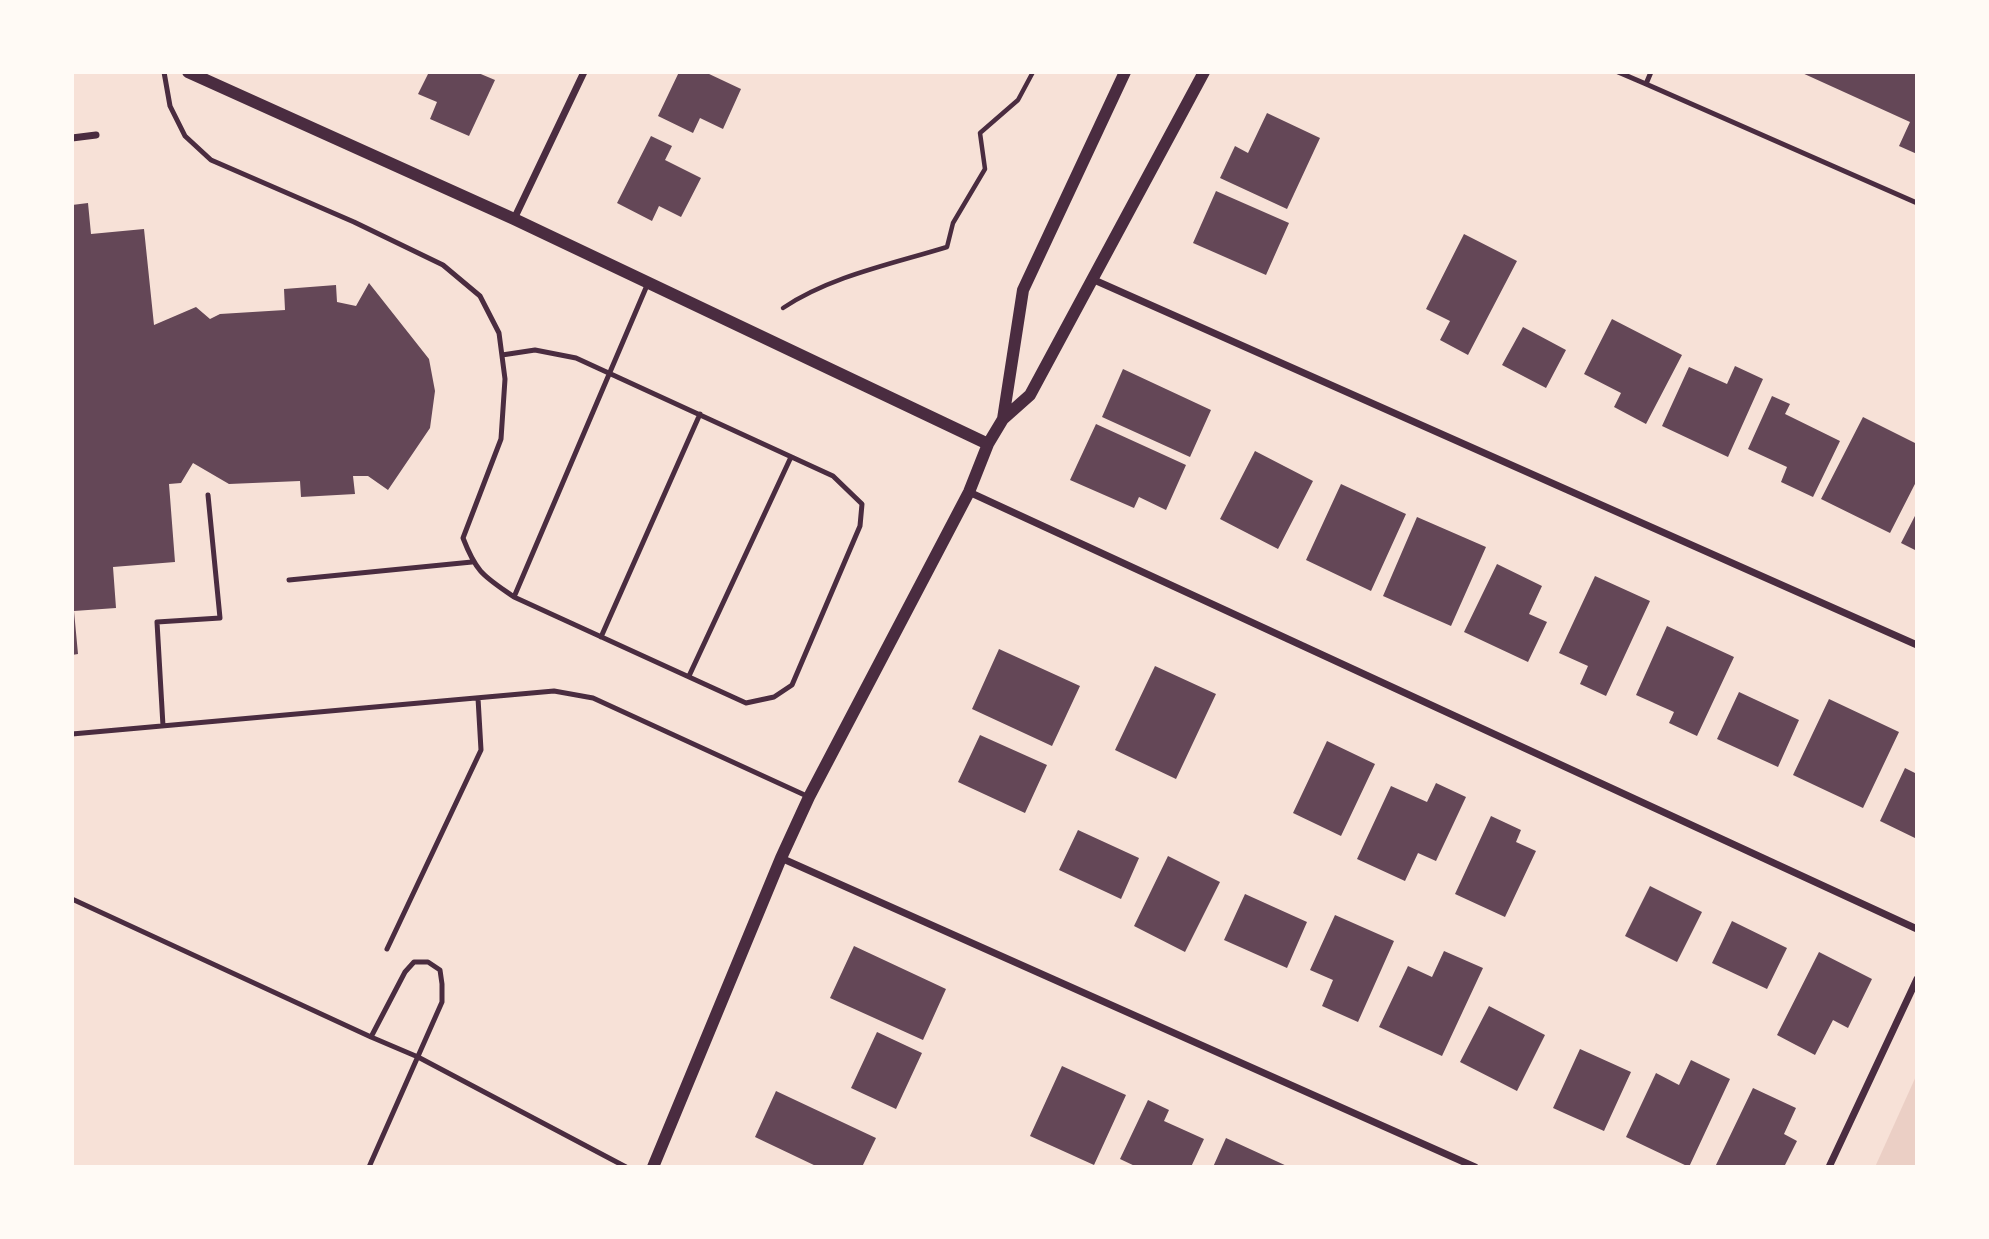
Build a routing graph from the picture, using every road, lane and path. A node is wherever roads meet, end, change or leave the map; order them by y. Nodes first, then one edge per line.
1 (164, 72) edge
2 (188, 72) edge
3 (584, 72) edge
4 (1033, 72) edge
5 (1125, 72) edge
6 (1204, 72) edge
7 (1618, 72) edge
8 (1651, 72) edge
9 (1646, 83) junction
10 (96, 135) dead end
11 (72, 138) edge
12 (1917, 203) edge
13 (514, 219) junction
14 (1091, 279) junction
15 (648, 283) junction
16 (783, 308) dead end
17 (502, 355) junction
18 (610, 373) junction
19 (700, 414) junction
20 (1003, 419) junction
21 (988, 444) junction
22 (791, 457) junction
23 (969, 492) junction
24 (208, 495) dead end
25 (472, 562) junction
26 (289, 580) dead end
27 (514, 597) junction
28 (601, 637) junction
29 (1917, 645) edge
30 (689, 676) junction
31 (478, 698) junction
32 (163, 726) junction
33 (72, 734) edge
34 (809, 797) junction
35 (781, 858) junction
36 (72, 899) edge
37 (1917, 929) edge
38 (387, 949) dead end
39 (1917, 979) edge
40 (371, 1037) junction
41 (418, 1056) junction
42 (369, 1167) edge
43 (626, 1167) edge
44 (653, 1167) edge
45 (1475, 1167) edge
46 (1829, 1167) edge

1 - 17 lane
2 - 13 street
3 - 13 street
4 - 16 path
5 - 20 street
6 - 14 street
7 - 9 lane
8 - 9 lane
9 - 12 lane
10 - 11 street
13 - 15 street
14 - 20 street
14 - 29 street
15 - 18 lane
15 - 21 street
17 - 18 lane
17 - 25 lane
18 - 19 lane
18 - 27 lane
19 - 22 lane
19 - 28 lane
20 - 21 street
21 - 23 street
22 - 30 lane
22 - 30 lane
23 - 34 street
23 - 37 street
24 - 32 lane
25 - 26 lane
25 - 27 lane
27 - 28 lane
28 - 30 lane
31 - 32 lane
31 - 34 lane
31 - 38 lane
32 - 33 lane
34 - 35 street
35 - 44 street
35 - 45 street
36 - 40 lane
39 - 46 street
40 - 41 lane
40 - 41 lane
41 - 42 lane
41 - 43 lane

